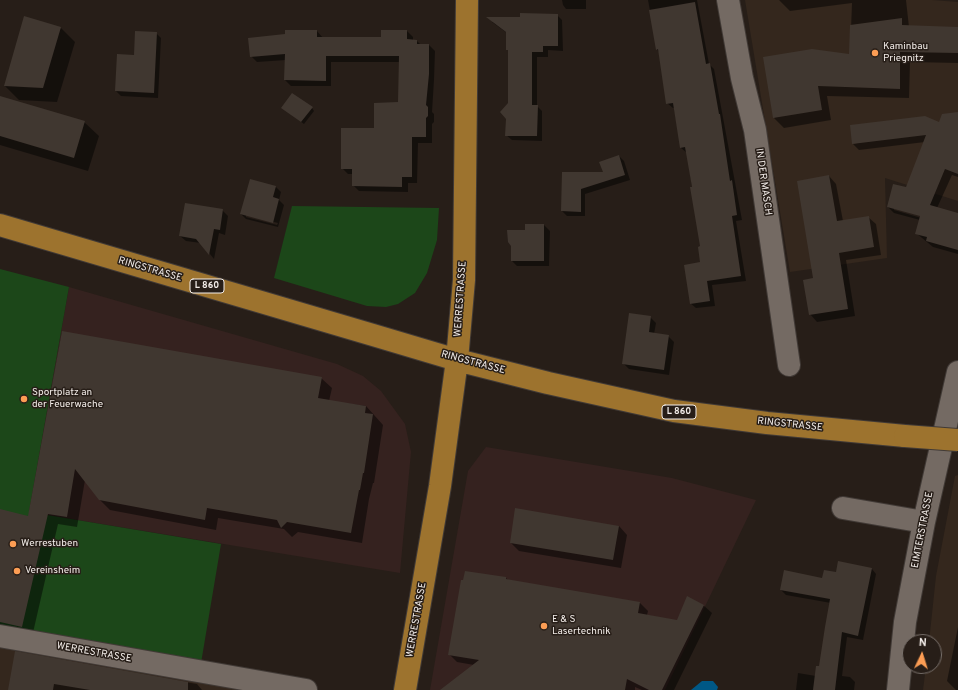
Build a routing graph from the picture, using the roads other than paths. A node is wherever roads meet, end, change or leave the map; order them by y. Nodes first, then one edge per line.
1 (467, 0) edge
2 (728, 0) edge
3 (0, 225) edge
4 (457, 360) junction
5 (789, 365) dead end
6 (958, 372) edge
7 (958, 440) edge
8 (843, 508) dead end
9 (924, 522) junction
10 (0, 636) edge
11 (306, 690) edge
12 (405, 690) edge
13 (898, 690) edge

1 - 4 main road, WERRESTRASSE
2 - 5 street, IN DER MASCH
3 - 4 main road, RINGSTRASSE / L 860
4 - 7 main road, RINGSTRASSE / L 860, bridge
4 - 12 main road, WERRESTRASSE
6 - 9 street, EIMTERSTRASSE
8 - 9 street
9 - 13 street, EIMTERSTRASSE
10 - 11 street, WERRESTRASSE

